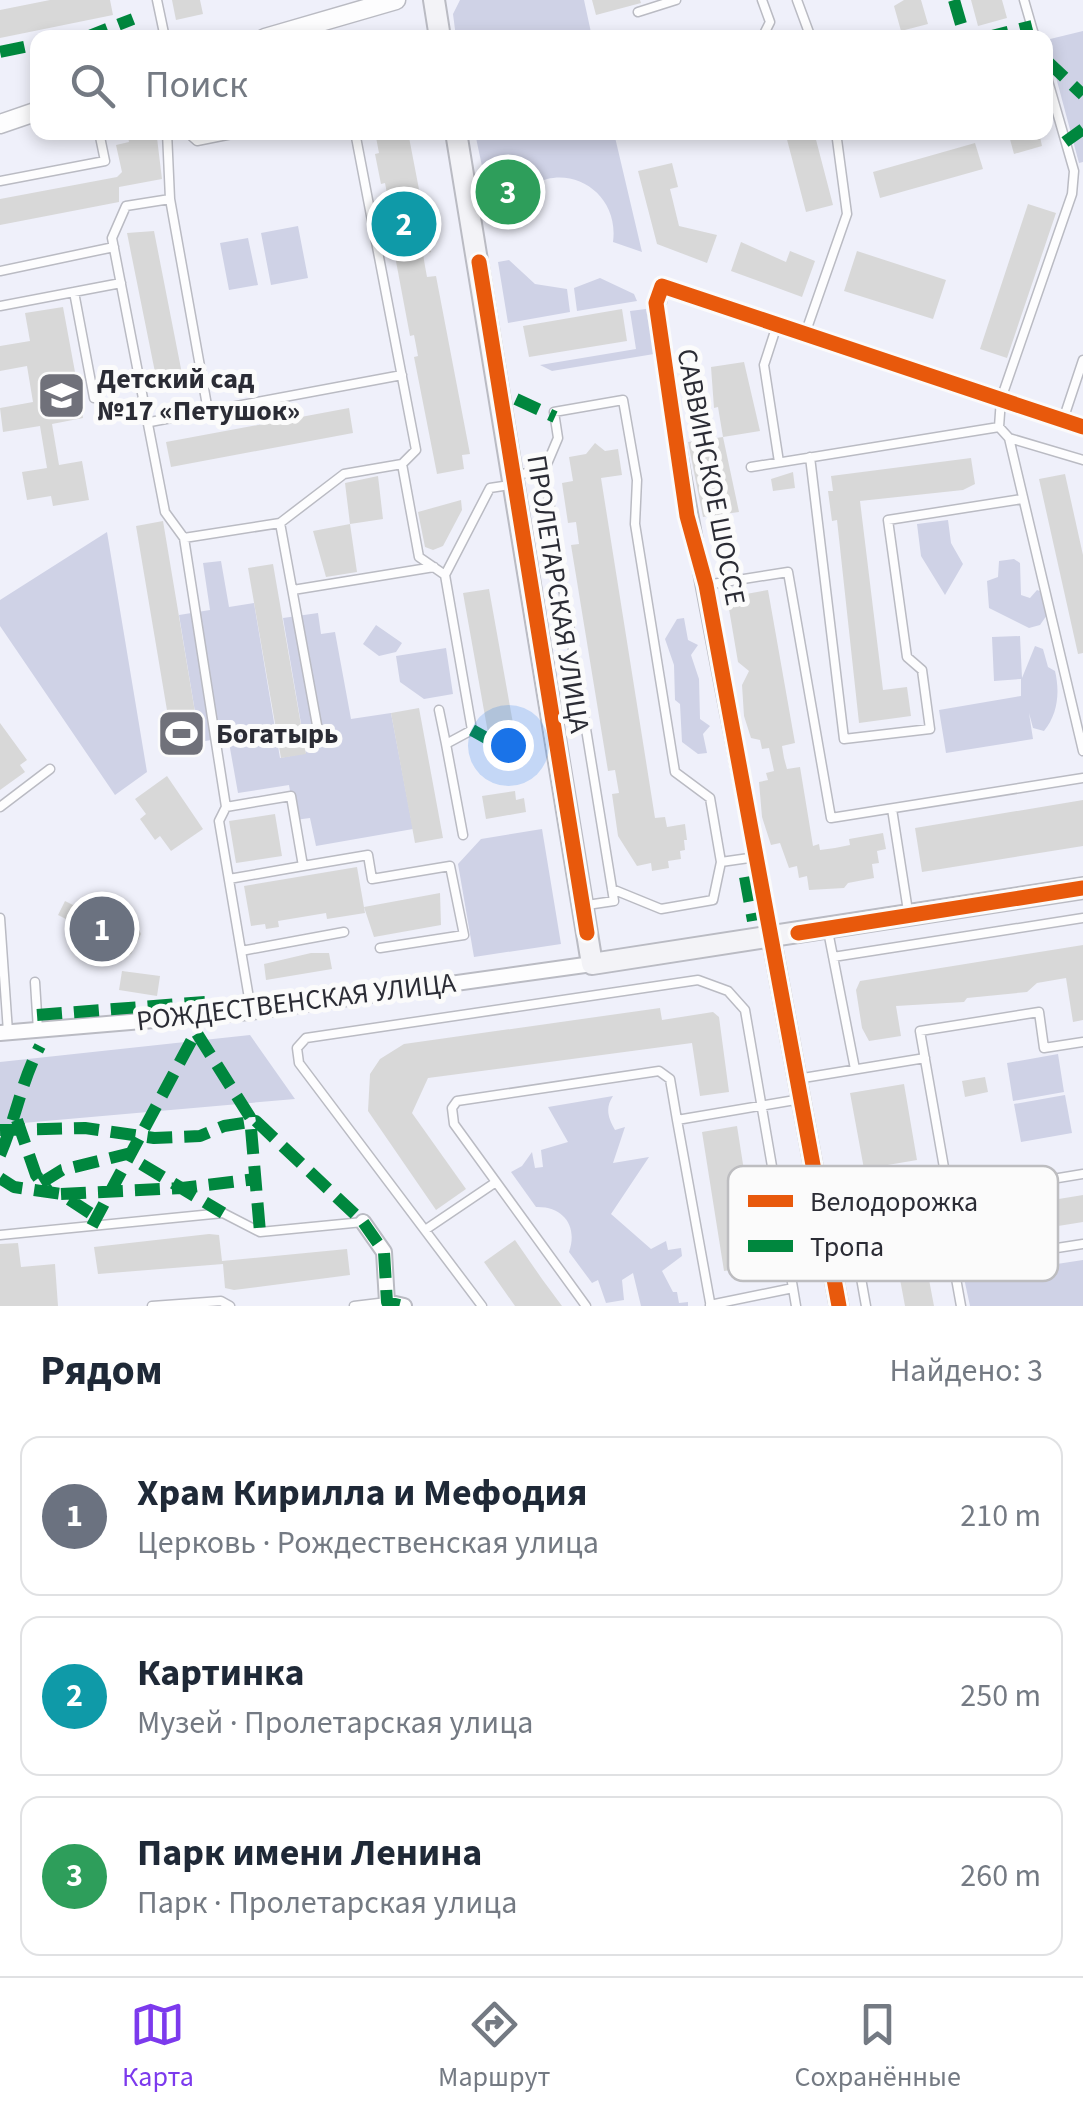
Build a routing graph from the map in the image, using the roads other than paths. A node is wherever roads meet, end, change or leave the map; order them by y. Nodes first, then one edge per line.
1 (157, 0) edge
2 (396, 0) edge
3 (434, 0) edge
4 (676, 0) edge
5 (762, 0) edge
6 (798, 0) edge
7 (1024, 0) edge
8 (638, 12) dead end
9 (163, 30) edge
10 (293, 30) edge
11 (439, 30) edge
12 (766, 30) edge
13 (808, 30) edge
14 (1033, 30) edge
15 (1053, 98) edge
16 (30, 114) edge
17 (0, 124) edge
18 (100, 140) edge
19 (167, 140) edge
20 (357, 140) edge
21 (457, 140) edge
22 (837, 140) edge
23 (0, 180) edge
24 (170, 199) junction
25 (114, 246) junction
26 (0, 271) edge
27 (121, 283) junction
28 (74, 292) junction
29 (0, 306) edge
30 (777, 325) junction
31 (806, 334) junction
32 (1083, 360) edge
33 (402, 375) junction
34 (94, 398) dead end
35 (1000, 400) junction
36 (208, 411) junction
37 (1062, 420) junction
38 (150, 422) junction
39 (999, 427) junction
40 (1083, 427) edge
41 (1008, 438) junction
42 (810, 457) junction
43 (1083, 460) edge
44 (779, 462) junction
45 (402, 464) junction
46 (751, 466) dead end
47 (544, 471) junction
48 (514, 480) junction
49 (1022, 499) junction
50 (280, 523) junction
51 (184, 538) junction
52 (434, 567) junction
53 (445, 574) junction
54 (706, 585) junction
55 (292, 590) junction
56 (439, 710) dead end
57 (319, 736) dead end
58 (446, 744) junction
59 (1083, 751) edge
60 (50, 769) dead end
61 (1083, 778) edge
62 (0, 807) edge
63 (226, 807) junction
64 (892, 809) junction
65 (463, 835) dead end
66 (756, 857) junction
67 (722, 862) junction
68 (302, 866) junction
69 (229, 879) junction
70 (1083, 888) edge
71 (612, 889) junction
72 (582, 906) junction
73 (908, 916) junction
74 (0, 918) edge
75 (1083, 918) edge
76 (828, 928) junction
77 (344, 932) dead end
78 (771, 937) junction
79 (380, 948) dead end
80 (241, 951) junction
81 (834, 957) junction
82 (592, 964) junction
83 (35, 982) dead end
84 (3, 996) edge
85 (251, 1012) junction
86 (38, 1030) junction
87 (4, 1032) edge
88 (1083, 1042) edge
89 (925, 1058) junction
90 (855, 1070) junction
91 (797, 1079) junction
92 (801, 1099) junction
93 (761, 1106) junction
94 (677, 1120) junction
95 (772, 1166) edge
96 (813, 1166) edge
97 (944, 1166) edge
98 (1083, 1174) edge
99 (1058, 1178) edge
100 (496, 1182) junction
101 (363, 1222) joint
102 (425, 1230) junction
103 (0, 1235) edge
104 (1083, 1244) edge
105 (1058, 1248) edge
106 (792, 1281) edge
107 (834, 1281) edge
108 (862, 1281) edge
109 (957, 1281) edge
110 (793, 1288) junction
111 (387, 1302) junction
112 (710, 1304) edge
113 (152, 1306) edge
114 (230, 1306) edge
115 (354, 1306) edge
116 (404, 1306) edge
117 (482, 1306) edge
118 (586, 1306) edge
119 (796, 1306) edge
120 (839, 1306) edge
121 (866, 1306) edge
122 (961, 1306) edge

1 - 9 lane
2 - 10 street
3 - 11 main road
4 - 8 lane
5 - 12 lane
6 - 13 lane
7 - 14 lane
15 - 35 lane
16 - 17 street
18 - 23 lane
19 - 24 lane
20 - 33 lane
21 - 48 main road, ПРОЛЕТАРСКАЯ УЛИЦА
22 - 31 lane
24 - 25 lane
24 - 36 lane
25 - 26 lane
25 - 27 lane
27 - 28 lane
27 - 38 lane
28 - 29 lane
28 - 34 lane
30 - 31 street, САВВИНСКОЕ ШОССЕ
30 - 44 lane
30 - 54 street, САВВИНСКОЕ ШОССЕ
31 - 35 street, САВВИНСКОЕ ШОССЕ
32 - 37 lane
33 - 36 lane
33 - 45 lane
35 - 37 street, САВВИНСКОЕ ШОССЕ
35 - 39 lane
36 - 38 lane
37 - 40 street, САВВИНСКОЕ ШОССЕ
38 - 51 lane
39 - 41 lane
39 - 42 lane
41 - 43 lane
41 - 49 lane
42 - 44 lane
42 - 49 lane
44 - 46 lane
45 - 50 lane
45 - 52 lane
47 - 48 lane
47 - 67 lane
47 - 71 lane
48 - 53 lane
48 - 72 main road, ПРОЛЕТАРСКАЯ УЛИЦА
49 - 59 lane
50 - 51 lane
50 - 55 lane
51 - 63 lane
52 - 53 lane
52 - 55 lane
53 - 58 lane
54 - 64 lane
54 - 66 street, САВВИНСКОЕ ШОССЕ
55 - 57 lane
56 - 58 lane
58 - 65 lane
60 - 62 lane
61 - 64 lane
63 - 68 lane
63 - 69 lane
64 - 73 lane
66 - 67 lane
66 - 78 street, САВВИНСКОЕ ШОССЕ
67 - 71 lane
68 - 69 lane
68 - 79 lane
69 - 80 lane
70 - 73 main road
71 - 72 lane
72 - 82 main road, ПРОЛЕТАРСКАЯ УЛИЦА
73 - 76 main road
74 - 84 lane
75 - 81 lane
76 - 78 main road
76 - 81 lane
77 - 80 lane
78 - 82 main road
78 - 91 street
80 - 85 lane
81 - 90 lane
82 - 85 street, РОЖДЕСТВЕНСКАЯ УЛИЦА
83 - 86 lane
84 - 87 lane
85 - 86 street, РОЖДЕСТВЕНСКАЯ УЛИЦА
86 - 87 street, РОЖДЕСТВЕНСКАЯ УЛИЦА
88 - 89 lane
89 - 90 lane
89 - 97 lane
90 - 91 lane
91 - 92 street
92 - 93 lane
92 - 96 street
93 - 94 lane
93 - 95 lane
93 - 102 lane
94 - 100 lane
94 - 112 lane
98 - 99 lane
100 - 102 lane
100 - 118 lane
101 - 103 lane
101 - 111 street
102 - 117 lane
104 - 105 lane
106 - 110 lane
107 - 120 street
108 - 121 lane
109 - 122 lane
110 - 112 lane
110 - 119 lane
111 - 115 lane
111 - 116 street
113 - 114 lane

